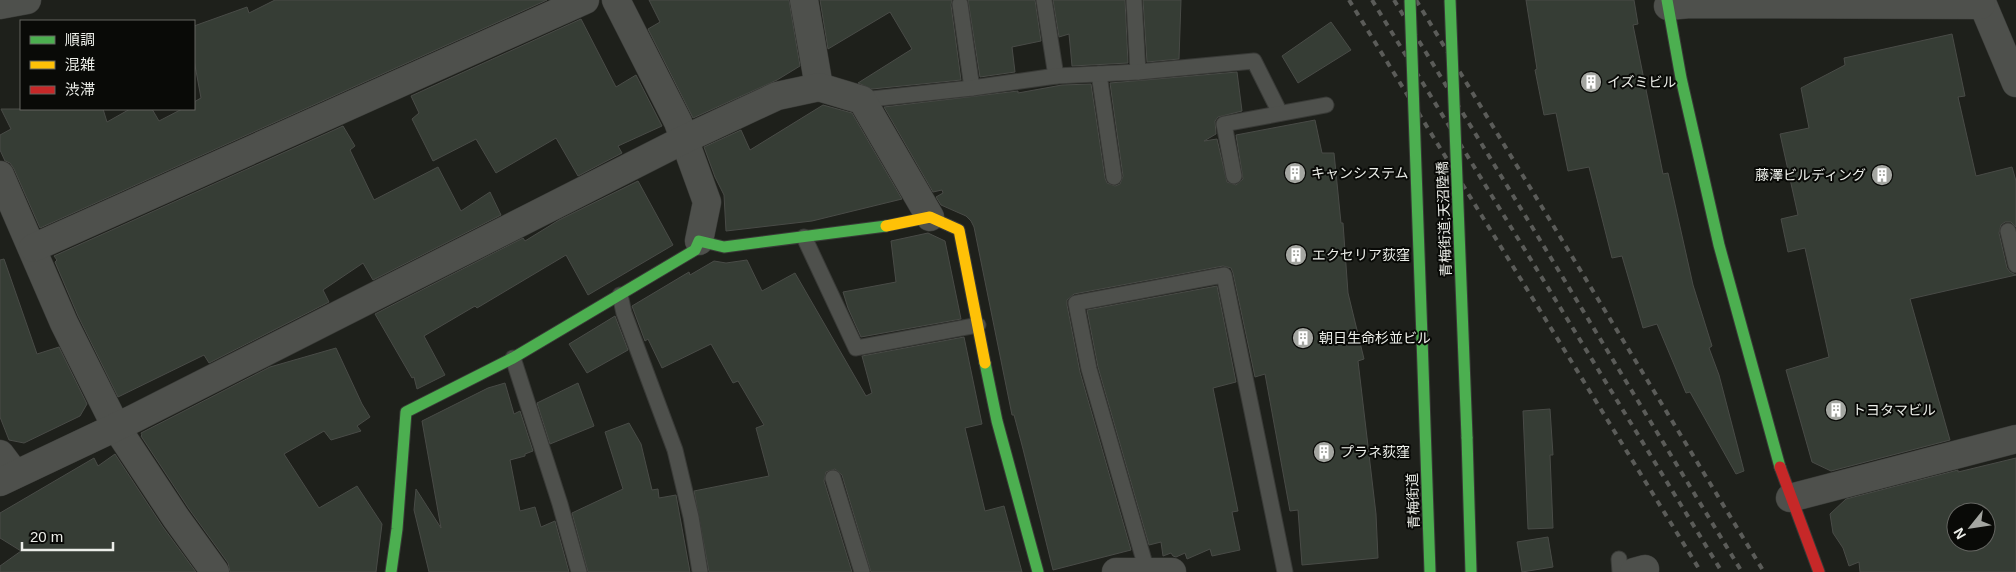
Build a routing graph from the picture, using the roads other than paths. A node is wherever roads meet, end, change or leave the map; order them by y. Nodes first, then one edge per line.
1 (27, 0) edge
2 (585, 0) edge
3 (616, 0) edge
4 (804, 0) edge
5 (1044, 0) edge
6 (1134, 0) edge
7 (1410, 0) edge
8 (1450, 0) edge
9 (1668, 3) edge
10 (1981, 3) edge
11 (960, 4) dead end
12 (0, 5) edge
13 (1138, 72) junction
14 (1099, 74) junction
15 (1056, 76) junction
16 (2015, 79) edge
17 (819, 87) junction
18 (972, 88) junction
19 (862, 100) junction
20 (1326, 106) dead end
21 (1280, 113) junction
22 (683, 140) junction
23 (0, 175) edge
24 (1114, 176) dead end
25 (1234, 176) dead end
26 (930, 217) junction
27 (2008, 231) dead end
28 (804, 237) junction
29 (699, 241) junction
30 (33, 248) junction
31 (2016, 265) edge
32 (620, 295) junction
33 (978, 325) junction
34 (1422, 338) joint
35 (512, 358) junction
36 (116, 427) junction
37 (2016, 439) edge
38 (5, 470) edge
39 (833, 478) dead end
40 (1790, 498) junction
41 (215, 572) edge
42 (391, 572) edge
43 (579, 572) edge
44 (700, 572) edge
45 (862, 572) edge
46 (1038, 572) edge
47 (1116, 572) edge
48 (1160, 572) edge
49 (1285, 572) edge
50 (1430, 572) edge
51 (1471, 572) edge
52 (1819, 572) edge

1 - 12 street
2 - 30 street
3 - 22 street
4 - 17 street
5 - 15 lane
6 - 13 lane
7 - 34 street, 青梅街道;天沼陸橋, bridge
8 - 51 street, 青梅街道;天沼陸橋, bridge
9 - 10 street
9 - 40 street
10 - 16 street
11 - 18 lane
13 - 14 lane
13 - 21 lane
14 - 15 lane
14 - 24 lane
15 - 18 lane
17 - 19 street
17 - 22 street
18 - 19 lane
19 - 26 street
20 - 21 lane
21 - 25 lane
22 - 29 street
22 - 36 street
23 - 30 street
26 - 28 street
26 - 33 street
27 - 31 lane
28 - 29 street
28 - 33 lane
29 - 32 street
30 - 36 street
32 - 35 street
32 - 44 lane
33 - 46 street
34 - 50 street, 青梅街道
35 - 42 street
35 - 43 lane
36 - 38 street
36 - 41 street
37 - 40 street
39 - 45 lane
40 - 52 street
47 - 48 street
48 - 49 lane

